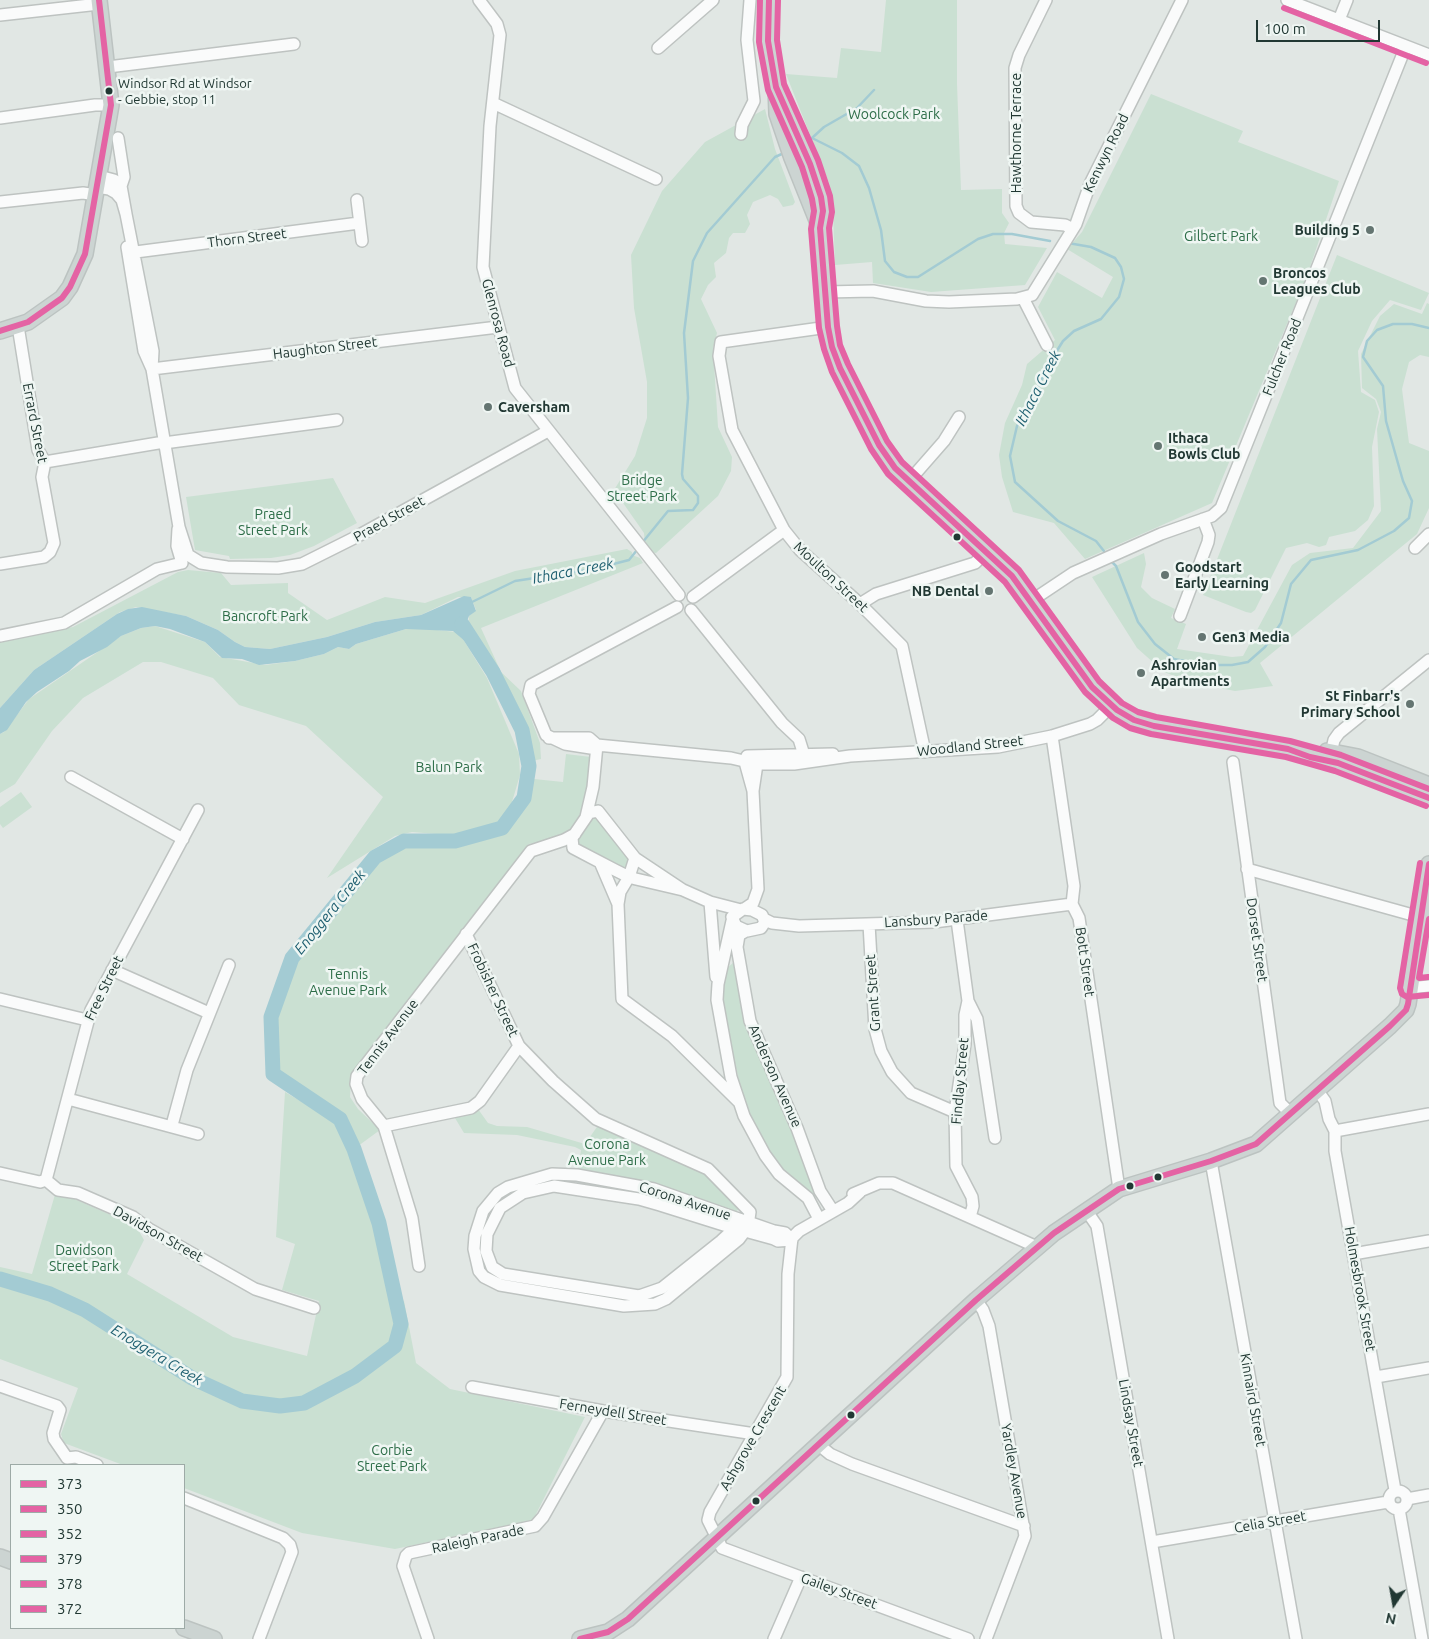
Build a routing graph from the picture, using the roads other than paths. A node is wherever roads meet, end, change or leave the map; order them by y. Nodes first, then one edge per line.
1 (479, 0) edge
2 (713, 0) edge
3 (750, 0) edge
4 (769, 0) edge
5 (1046, 0) edge
6 (1182, 0) edge
7 (1287, 0) edge
8 (1347, 0) edge
9 (99, 2) edge
10 (0, 15) edge
11 (1339, 20) junction
12 (294, 44) dead end
13 (1406, 46) junction
14 (658, 48) dead end
15 (1429, 55) edge
16 (108, 67) junction
17 (776, 87) junction
18 (493, 103) junction
19 (111, 105) junction
20 (0, 118) edge
21 (741, 134) dead end
22 (118, 138) dead end
23 (656, 179) dead end
24 (97, 186) junction
25 (121, 186) junction
26 (356, 200) dead end
27 (0, 202) edge
28 (126, 214) junction
29 (359, 223) junction
30 (820, 228) junction
31 (1073, 229) junction
32 (362, 241) dead end
33 (131, 252) junction
34 (825, 292) junction
35 (1023, 298) junction
36 (18, 326) junction
37 (498, 327) junction
38 (828, 327) junction
39 (0, 331) edge
40 (1047, 345) dead end
41 (152, 369) junction
42 (959, 417) dead end
43 (337, 420) dead end
44 (548, 431) junction
45 (164, 443) junction
46 (45, 462) junction
47 (909, 481) junction
48 (1203, 519) junction
49 (784, 530) junction
50 (1429, 534) edge
51 (1415, 548) dead end
52 (987, 551) junction
53 (183, 558) junction
54 (0, 564) edge
55 (693, 597) junction
56 (678, 601) junction
57 (1031, 601) junction
58 (860, 604) junction
59 (691, 610) junction
60 (1180, 616) dead end
61 (0, 636) edge
62 (1429, 660) edge
63 (1111, 706) junction
64 (1052, 736) junction
65 (597, 747) junction
66 (925, 752) junction
67 (1331, 756) junction
68 (800, 758) junction
69 (751, 761) junction
70 (1233, 762) dead end
71 (71, 777) dead end
72 (1429, 785) edge
73 (593, 786) junction
74 (1429, 798) edge
75 (198, 810) dead end
76 (602, 813) junction
77 (585, 819) junction
78 (575, 834) junction
79 (183, 839) junction
80 (549, 846) junction
81 (577, 850) junction
82 (635, 858) junction
83 (600, 862) junction
84 (1429, 864) edge
85 (1247, 869) junction
86 (629, 876) junction
87 (758, 889) junction
88 (683, 890) junction
89 (710, 902) junction
90 (618, 904) junction
91 (1072, 904) junction
92 (742, 910) junction
93 (1420, 917) junction
94 (764, 919) junction
95 (957, 920) junction
96 (732, 921) junction
97 (869, 924) junction
98 (799, 926) junction
99 (749, 931) junction
100 (466, 934) junction
101 (724, 960) junction
102 (739, 962) junction
103 (229, 965) dead end
104 (112, 970) junction
105 (718, 982) junction
106 (1429, 986) edge
107 (1409, 988) junction
108 (0, 1000) edge
109 (968, 1001) junction
110 (209, 1013) junction
111 (87, 1020) junction
112 (519, 1046) junction
113 (712, 1075) junction
114 (731, 1077) junction
115 (1317, 1090) junction
116 (68, 1099) junction
117 (739, 1102) junction
118 (955, 1112) junction
119 (1291, 1114) junction
120 (1429, 1114) edge
121 (172, 1125) junction
122 (384, 1126) junction
123 (1335, 1130) junction
124 (198, 1134) dead end
125 (995, 1138) dead end
126 (1210, 1161) junction
127 (0, 1173) edge
128 (46, 1180) junction
129 (819, 1188) junction
130 (1119, 1190) junction
131 (803, 1194) junction
132 (831, 1208) junction
133 (1086, 1210) junction
134 (817, 1216) junction
135 (970, 1217) junction
136 (743, 1227) junction
137 (787, 1238) junction
138 (1429, 1241) edge
139 (1037, 1247) junction
140 (1353, 1254) junction
141 (419, 1266) dead end
142 (976, 1300) junction
143 (314, 1308) dead end
144 (1429, 1368) edge
145 (1376, 1377) junction
146 (0, 1386) edge
147 (472, 1387) dead end
148 (603, 1411) junction
149 (755, 1434) junction
150 (820, 1445) junction
151 (65, 1462) edge
152 (95, 1464) edge
153 (1395, 1490) junction
154 (1429, 1495) edge
155 (185, 1498) edge
156 (1407, 1499) junction
157 (1388, 1502) junction
158 (1399, 1509) junction
159 (1275, 1521) junction
160 (1024, 1526) junction
161 (716, 1537) junction
162 (1152, 1542) junction
163 (801, 1577) junction
164 (1424, 1621) edge
165 (185, 1628) edge
166 (776, 1638) edge
167 (214, 1639) edge
168 (259, 1639) edge
169 (428, 1639) edge
170 (580, 1639) edge
171 (968, 1639) edge
172 (986, 1639) edge
173 (1168, 1639) edge
174 (1296, 1639) edge
175 (1422, 1639) edge

1 - 18 street, Glenrosa Road
2 - 14 street
3 - 21 street
4 - 17 main road
5 - 31 street, Hawthorne Terrace
6 - 31 street, Kenwyn Road
7 - 11 street
8 - 11 street
9 - 10 street
9 - 16 main road
11 - 13 street
12 - 16 street
13 - 15 street
13 - 48 street, Fulcher Road
16 - 19 main road
17 - 30 main road
17 - 30 main road
18 - 23 street
18 - 37 street, Glenrosa Road
19 - 20 street
19 - 24 main road
22 - 25 street
24 - 25 street
24 - 27 street
24 - 28 street
24 - 36 main road
25 - 28 street
26 - 29 street
28 - 33 street
29 - 32 street
29 - 33 street, Thorn Street
30 - 34 main road
31 - 35 street, Kenwyn Road
33 - 41 street
34 - 35 street
34 - 38 main road
35 - 40 street
36 - 39 main road
36 - 46 street, Errard Street
37 - 41 street, Haughton Street
37 - 44 street, Glenrosa Road
38 - 47 main road
38 - 49 street, Moulton Street
41 - 45 street
42 - 47 street
43 - 45 street
44 - 53 street, Praed Street
44 - 56 street, Glenrosa Road
45 - 46 street
45 - 53 street
46 - 54 street, Errard Street
47 - 52 main road
48 - 57 street, Fulcher Road
48 - 60 street
49 - 55 street
49 - 58 street, Moulton Street
50 - 51 street
52 - 57 main road
52 - 58 street
53 - 61 street
55 - 56 street
55 - 59 street
56 - 59 street
56 - 65 street, Woodland Street
57 - 63 main road
58 - 66 street, Moulton Street
59 - 68 street
62 - 67 street
63 - 64 street, Woodland Street
63 - 67 main road
64 - 66 street, Woodland Street
64 - 91 street, Bott Street
65 - 69 street, Woodland Street
65 - 73 street
66 - 68 street, Woodland Street
67 - 72 main road
67 - 74 main road
68 - 69 street, Woodland Street
69 - 87 street
70 - 85 street, Dorset Street
71 - 79 street
73 - 76 street
73 - 77 street
75 - 79 street, Free Street
76 - 77 street
76 - 82 street
77 - 78 street
78 - 80 street, Tennis Avenue
78 - 81 street
79 - 104 street, Free Street
80 - 81 street
80 - 100 street, Tennis Avenue
81 - 83 street
82 - 86 street
82 - 88 street
83 - 86 street
83 - 90 street
84 - 93 main road
85 - 93 street
85 - 119 street, Dorset Street
86 - 88 street
86 - 90 street
87 - 92 street
87 - 94 street
88 - 89 street
89 - 92 street
89 - 96 street
89 - 105 street
90 - 113 street
91 - 95 street, Lansbury Parade
91 - 130 street, Bott Street
92 - 94 street
92 - 96 street
93 - 107 main road
94 - 98 street, Lansbury Parade
94 - 99 street
95 - 97 street, Lansbury Parade
95 - 109 street, Findlay Street
96 - 99 street
96 - 101 street
97 - 98 street, Lansbury Parade
97 - 118 street, Grant Street
98 - 99 street, Lansbury Parade
99 - 102 street, Anderson Avenue
100 - 112 street, Frobisher Street
100 - 122 street, Tennis Avenue
101 - 102 street
101 - 105 street
102 - 129 street, Anderson Avenue
103 - 110 street
104 - 110 street
104 - 111 street, Free Street
105 - 114 street
106 - 107 street
107 - 115 main road
108 - 111 street
109 - 118 street, Findlay Street
109 - 125 street, Findlay Street
110 - 121 street
111 - 116 street, Free Street
112 - 122 street
112 - 136 street, Frobisher Street
113 - 114 street
113 - 117 street
114 - 117 street
115 - 119 main road
115 - 123 street, Holmesbrook Street
116 - 121 street
116 - 128 street, Free Street
117 - 131 street
118 - 135 street, Findlay Street
119 - 126 main road
120 - 123 street
121 - 124 street
122 - 141 street, Tennis Avenue
123 - 140 street, Holmesbrook Street
126 - 130 main road
126 - 159 street, Kinnaird Street
127 - 128 street, Davidson Street
128 - 143 street, Davidson Street
129 - 131 street
129 - 132 street, Anderson Avenue
130 - 133 main road
131 - 134 street
132 - 134 street
132 - 135 street
133 - 139 main road
133 - 162 street, Lindsay Street
134 - 137 street
135 - 139 street
136 - 136 street, Corona Avenue
136 - 137 street, Corona Avenue
137 - 149 street, Ashgrove Crescent
138 - 140 street
139 - 142 main road
140 - 145 street, Holmesbrook Street
142 - 150 main road
142 - 160 street, Yardley Avenue
144 - 145 street
145 - 153 street, Holmesbrook Street
146 - 151 street
147 - 148 street, Ferneydell Street
148 - 149 street, Ferneydell Street
148 - 169 street, Raleigh Parade
149 - 161 street, Ashgrove Crescent
150 - 160 street
150 - 161 main road
151 - 152 street
153 - 156 street
153 - 157 street
154 - 156 street
155 - 168 street
156 - 158 street
157 - 158 street
157 - 159 street, Celia Street
158 - 164 street
159 - 162 street, Celia Street
159 - 174 street, Kinnaird Street
160 - 172 street, Yardley Avenue
161 - 163 street, Gailey Street
161 - 170 main road
162 - 173 street, Lindsay Street
163 - 166 street
163 - 171 street, Gailey Street
164 - 175 street
165 - 167 main road

